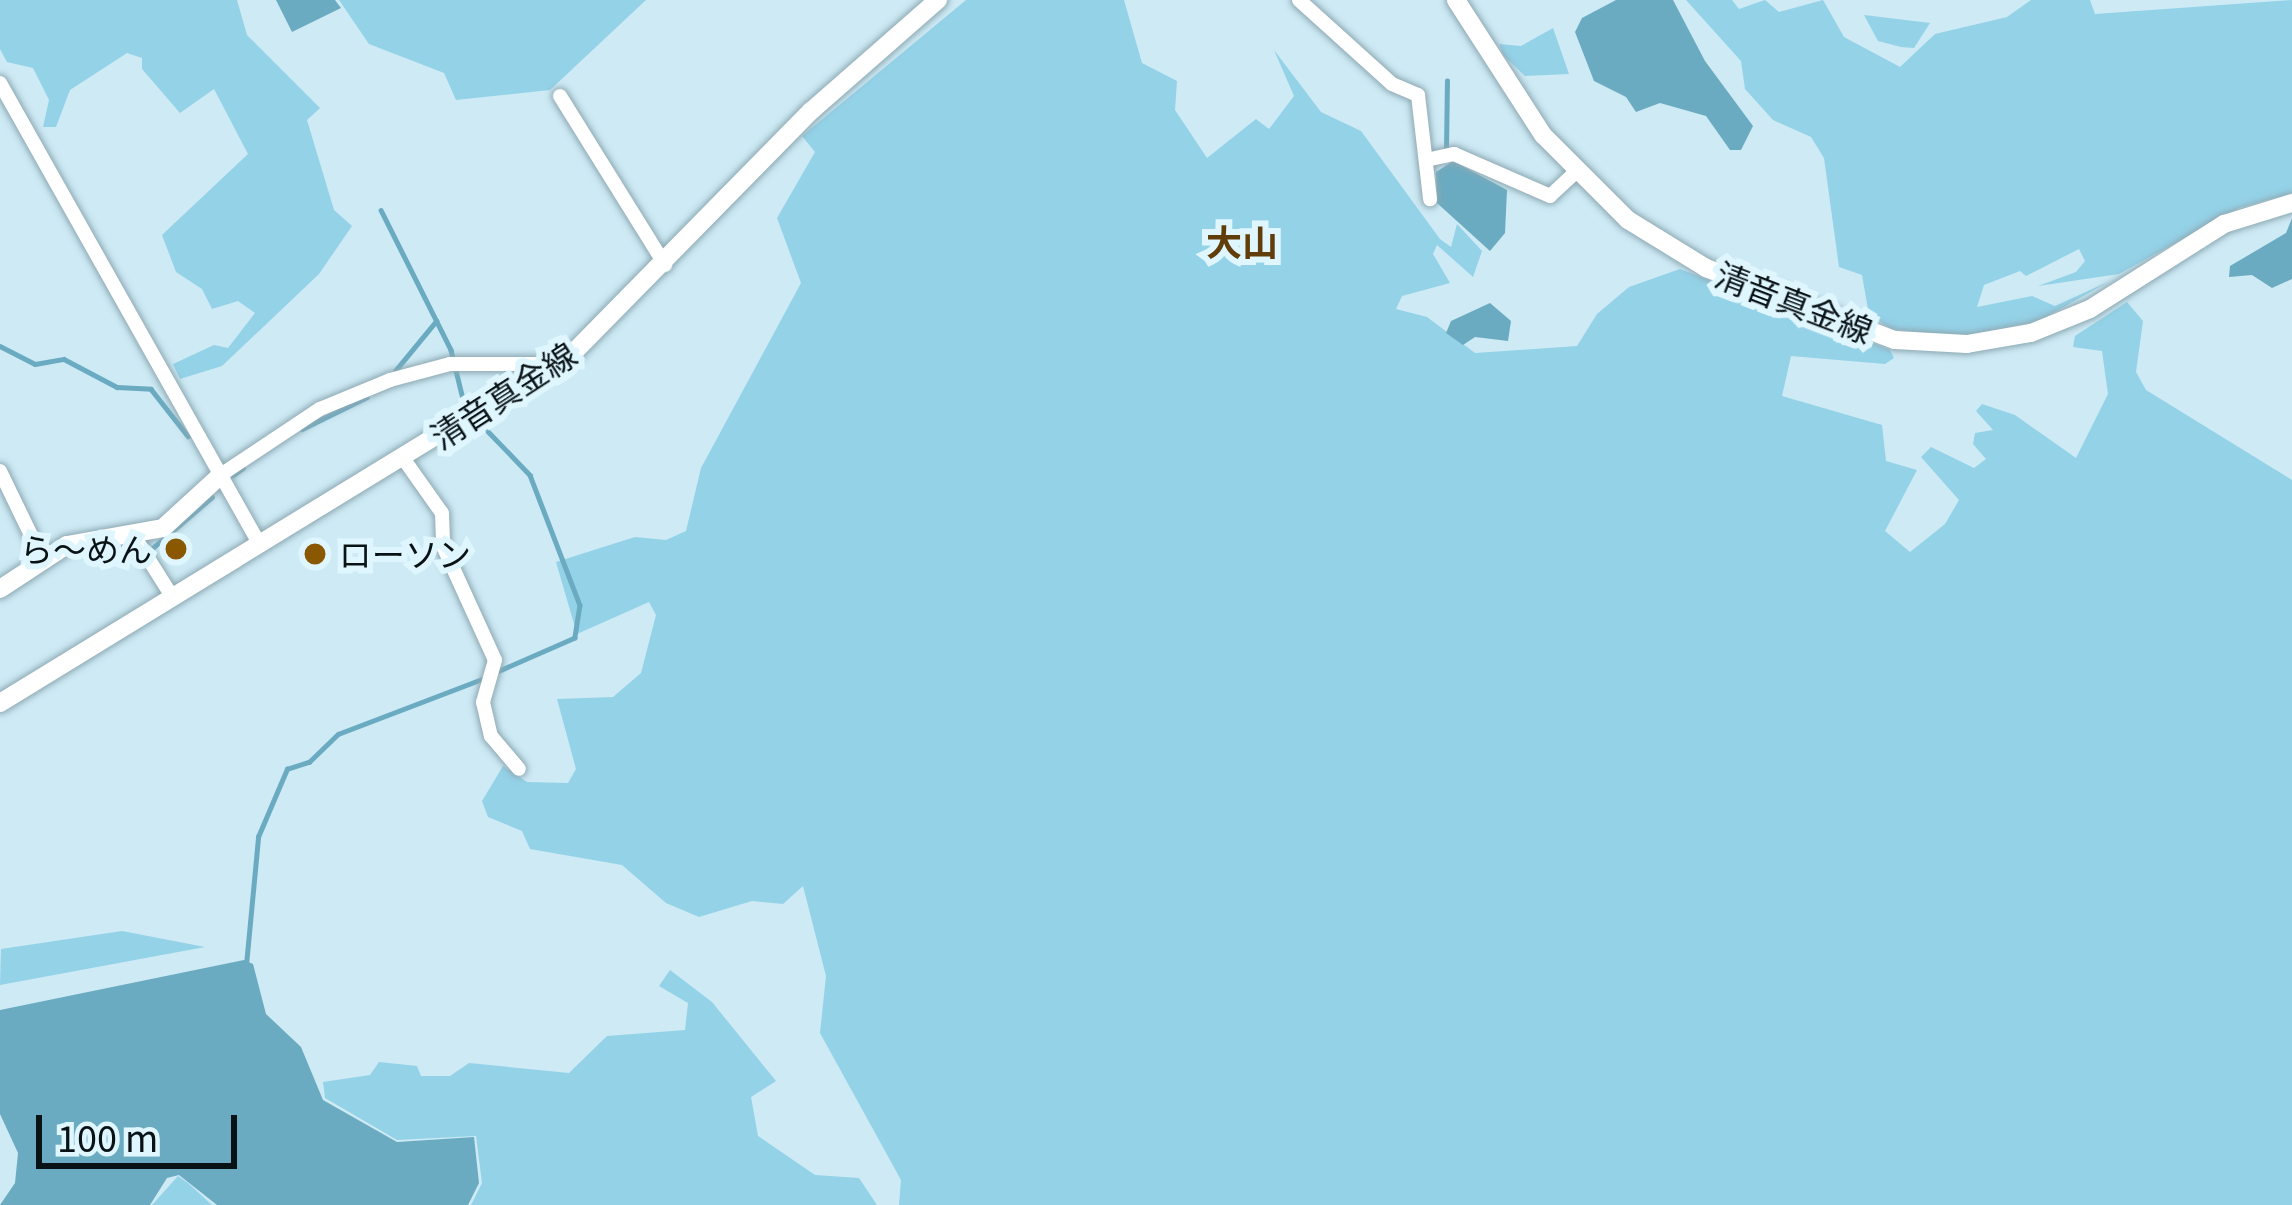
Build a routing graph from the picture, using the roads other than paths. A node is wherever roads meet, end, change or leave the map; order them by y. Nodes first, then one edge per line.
1 (938, 0) edge
2 (1299, 0) edge
3 (1456, 0) edge
4 (0, 83) edge
5 (560, 97) dead end
6 (1426, 160) junction
7 (1576, 172) junction
8 (1430, 200) dead end
9 (2292, 203) edge
10 (665, 265) junction
11 (555, 364) junction
12 (403, 458) junction
13 (0, 471) edge
14 (222, 474) junction
15 (134, 536) junction
16 (260, 545) junction
17 (42, 558) junction
18 (0, 589) edge
19 (173, 598) junction
20 (0, 703) edge
21 (519, 769) dead end

1 - 10 main road, 清音真金線
2 - 6 street
3 - 7 main road, 清音真金線
4 - 14 street
5 - 10 street
6 - 7 street
6 - 8 street
7 - 9 main road, 清音真金線
10 - 11 main road, 清音真金線
11 - 12 main road, 清音真金線
11 - 14 street
12 - 16 main road, 清音真金線
12 - 21 street
13 - 17 street
14 - 15 main road
14 - 16 street
15 - 17 main road
15 - 19 street
16 - 19 main road, 清音真金線
17 - 18 main road
19 - 20 main road, 清音真金線

